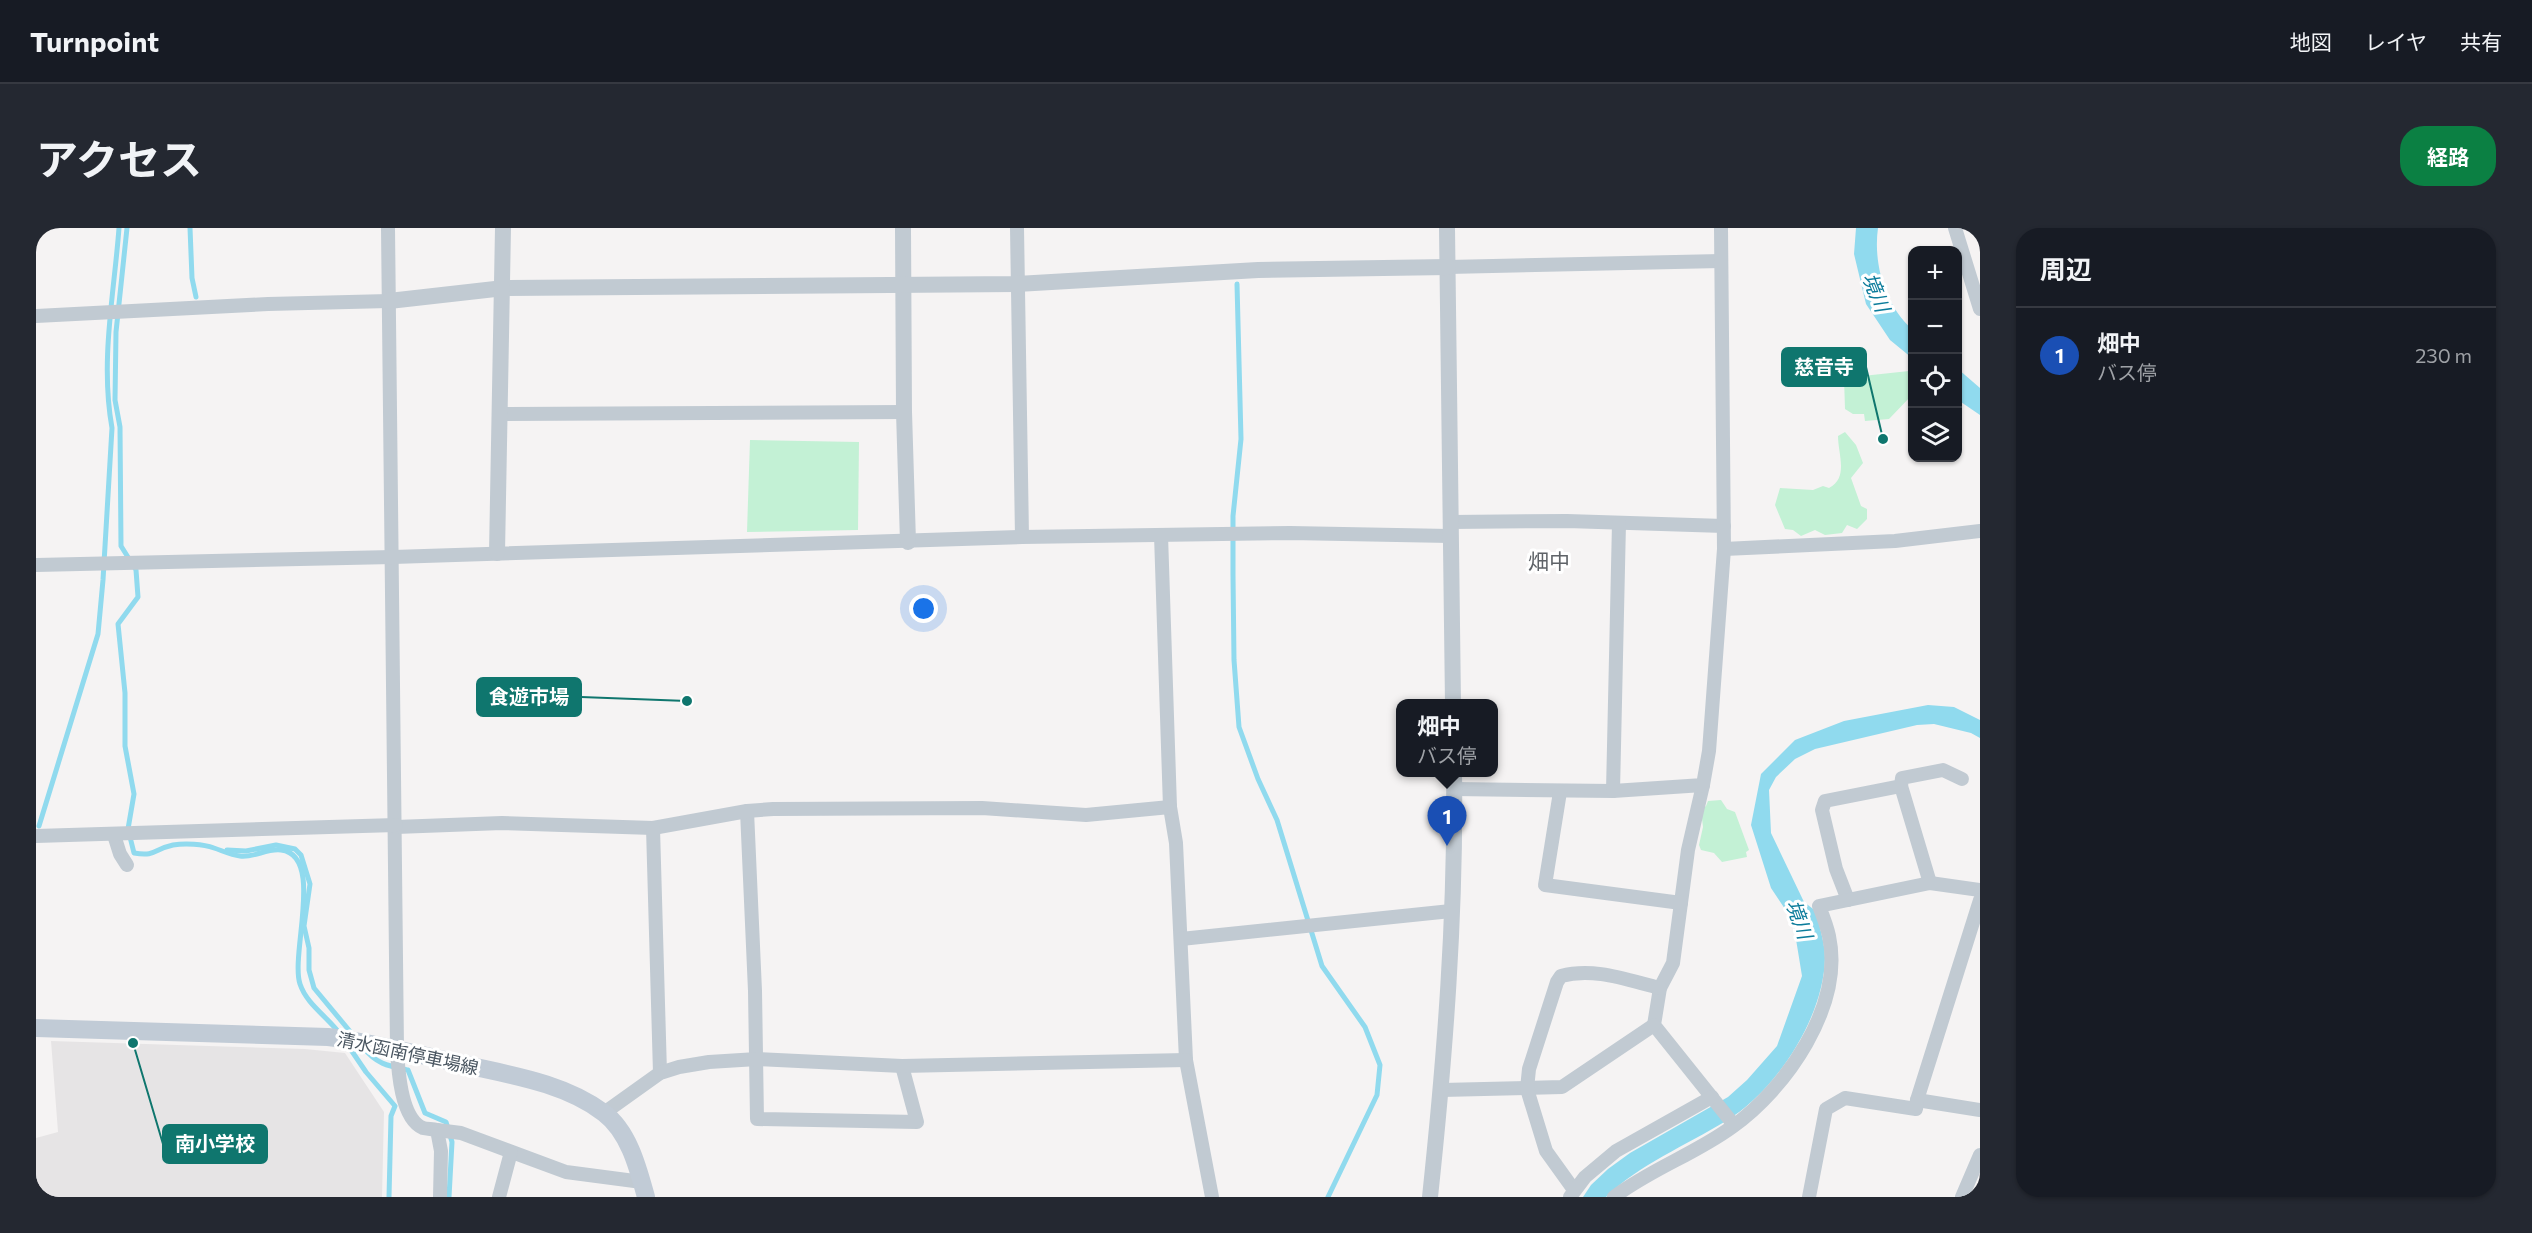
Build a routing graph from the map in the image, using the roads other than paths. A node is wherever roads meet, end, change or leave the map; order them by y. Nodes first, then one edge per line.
1 (388, 228) edge
2 (503, 228) edge
3 (903, 228) edge
4 (1017, 228) edge
5 (1448, 228) edge
6 (1721, 228) edge
7 (1955, 228) edge
8 (1721, 261) junction
9 (1448, 267) junction
10 (1017, 284) junction
11 (903, 286) junction
12 (504, 288) junction
13 (389, 301) junction
14 (1980, 309) edge
15 (36, 316) edge
16 (904, 412) junction
17 (499, 414) junction
18 (1619, 523) junction
19 (1724, 526) junction
20 (1450, 529) junction
21 (1980, 531) edge
22 (1161, 534) junction
23 (1022, 537) junction
24 (908, 542) junction
25 (1724, 549) junction
26 (497, 553) junction
27 (393, 557) junction
28 (36, 565) edge
29 (1453, 699) edge
30 (1962, 779) dead end
31 (1454, 781) edge
32 (1702, 785) junction
33 (1901, 786) junction
34 (1613, 791) junction
35 (1560, 792) junction
36 (1170, 807) junction
37 (747, 811) junction
38 (396, 826) junction
39 (653, 828) junction
40 (114, 835) junction
41 (36, 836) edge
42 (127, 865) dead end
43 (1930, 883) junction
44 (1980, 890) edge
45 (1848, 900) junction
46 (1980, 900) edge
47 (1681, 903) junction
48 (1451, 911) junction
49 (1181, 939) junction
50 (1660, 988) junction
51 (1654, 1026) junction
52 (36, 1028) edge
53 (397, 1049) junction
54 (757, 1059) junction
55 (1186, 1060) junction
56 (902, 1066) junction
57 (660, 1073) junction
58 (1527, 1089) junction
59 (1442, 1090) junction
60 (1712, 1097) junction
61 (1917, 1100) junction
62 (1980, 1110) edge
63 (604, 1113) junction
64 (1734, 1125) junction
65 (437, 1130) junction
66 (511, 1152) junction
67 (1980, 1155) edge
68 (644, 1189) edge
69 (1572, 1193) edge
70 (440, 1197) edge
71 (499, 1197) edge
72 (1212, 1197) edge
73 (1430, 1197) edge
74 (1614, 1197) edge
75 (1809, 1197) edge
76 (1962, 1197) edge

1 - 13 street
2 - 12 street
3 - 11 street
4 - 10 street
5 - 9 street
6 - 8 street
7 - 14 street
8 - 9 street
8 - 19 street
9 - 10 street
9 - 20 street
10 - 11 street
10 - 23 street
11 - 12 street
11 - 16 street
12 - 13 street
12 - 17 street
13 - 15 street
13 - 27 street
16 - 17 street
16 - 24 street
17 - 26 street
18 - 19 street
18 - 20 street
18 - 34 street
19 - 25 street
20 - 22 street
20 - 29 street
21 - 25 street
22 - 23 street
22 - 36 street
23 - 24 street
24 - 26 street
25 - 32 street
26 - 27 street
27 - 28 street
27 - 38 street
30 - 33 street
31 - 35 street
31 - 48 street
32 - 34 street
32 - 47 street
33 - 43 street
33 - 45 street
34 - 35 street
35 - 47 street
36 - 37 street
36 - 49 street
37 - 39 street
37 - 54 street
38 - 39 street
38 - 40 street
38 - 53 street
39 - 57 street
40 - 41 street
40 - 42 street
43 - 44 street
43 - 45 street
45 - 64 street
46 - 61 street
47 - 50 street
48 - 49 street
48 - 59 street
49 - 55 street
50 - 51 street
50 - 58 street
51 - 58 street
51 - 60 street
52 - 53 main road, 清水函南停車場線
53 - 63 main road, 清水函南停車場線
53 - 65 street
54 - 56 street
54 - 56 street
54 - 57 street
55 - 56 street
55 - 72 street
57 - 63 street
58 - 59 street
58 - 69 street
59 - 73 street
60 - 64 street
60 - 69 street
61 - 62 street
61 - 75 street
63 - 68 main road, 清水函南停車場線
64 - 74 street
65 - 66 street
65 - 70 street
66 - 68 street
66 - 71 street
67 - 76 street

